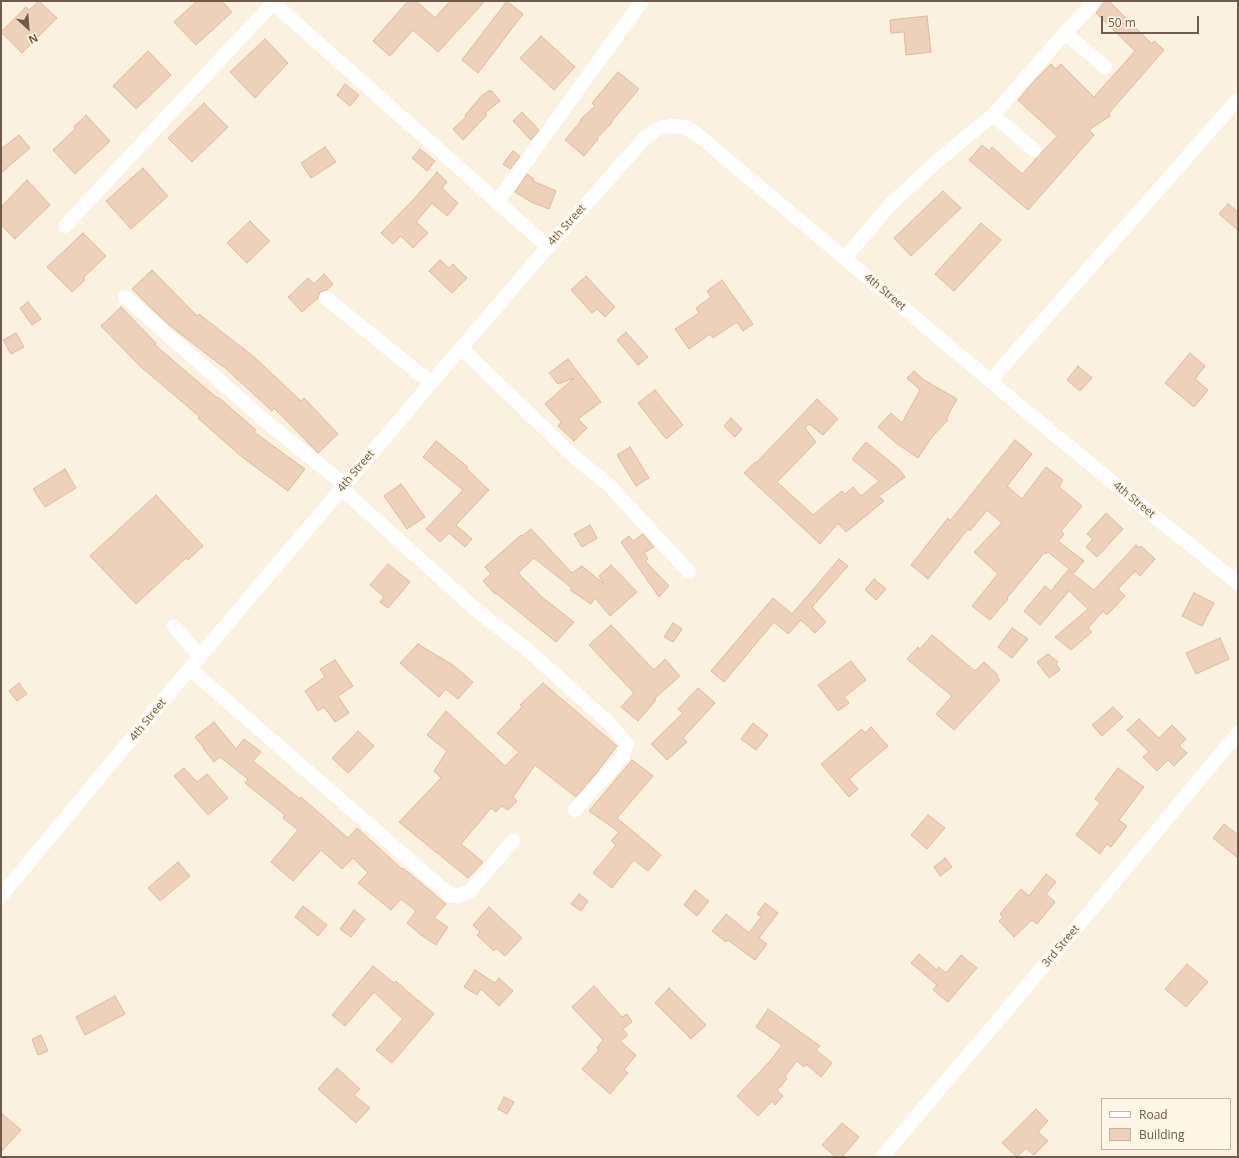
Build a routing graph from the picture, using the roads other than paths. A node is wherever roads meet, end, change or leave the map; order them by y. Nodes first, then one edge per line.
1 (642, 1) edge
2 (1093, 1) edge
3 (272, 2) edge
4 (1066, 33) junction
5 (1105, 67) dead end
6 (1238, 99) edge
7 (993, 115) junction
8 (1034, 150) dead end
9 (497, 202) junction
10 (65, 226) dead end
11 (548, 247) junction
12 (844, 258) junction
13 (125, 297) dead end
14 (326, 298) dead end
15 (461, 348) junction
16 (990, 381) junction
17 (431, 383) junction
18 (343, 487) junction
19 (689, 572) dead end
20 (1238, 583) edge
21 (174, 626) dead end
22 (200, 656) junction
23 (190, 669) junction
24 (1238, 732) edge
25 (576, 810) dead end
26 (513, 841) dead end
27 (1, 896) edge
28 (882, 1157) edge

1 - 9 street
2 - 4 street
3 - 9 street
3 - 10 street
4 - 5 street
4 - 7 street
6 - 16 street
7 - 8 street
7 - 12 street
9 - 11 street
11 - 12 street, 4th Street
11 - 15 street, 4th Street
12 - 16 street, 4th Street
13 - 18 street
14 - 17 street
15 - 17 street, 4th Street
15 - 19 street
16 - 20 street, 4th Street
17 - 18 street, 4th Street
18 - 22 street, 4th Street
18 - 25 street
21 - 22 street
22 - 23 street, 4th Street
23 - 26 street
23 - 27 street, 4th Street
24 - 28 street, 3rd Street

